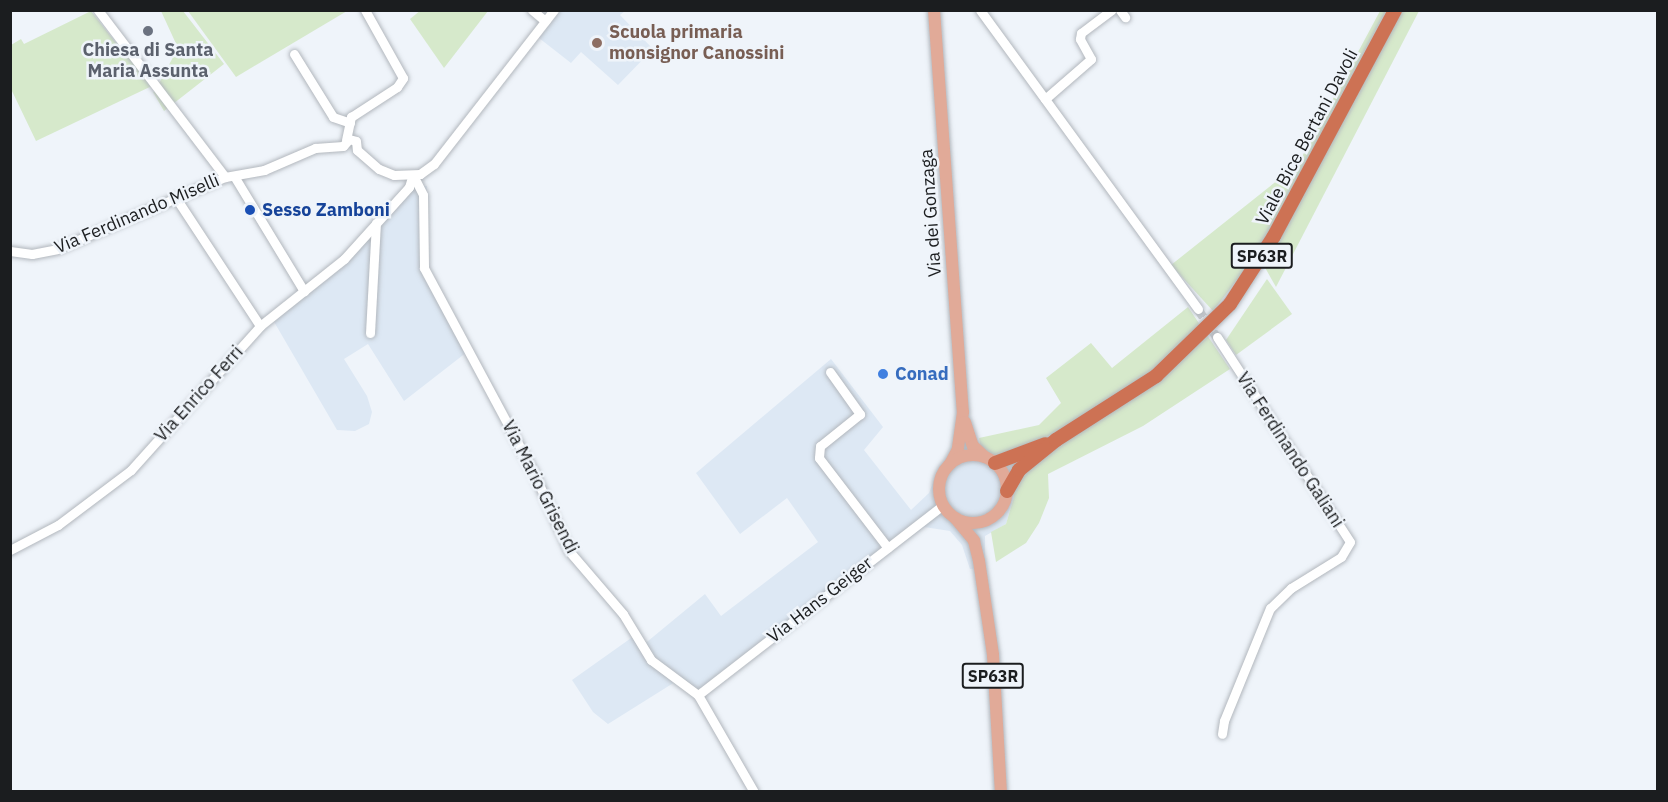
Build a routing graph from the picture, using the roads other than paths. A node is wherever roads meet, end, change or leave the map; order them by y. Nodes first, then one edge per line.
1 (98, 10) edge
2 (365, 10) edge
3 (532, 10) edge
4 (554, 10) edge
5 (934, 10) edge
6 (981, 10) edge
7 (1111, 10) edge
8 (1395, 10) edge
9 (545, 21) junction
10 (294, 54) dead end
11 (1045, 99) junction
12 (349, 124) junction
13 (349, 146) junction
14 (230, 176) junction
15 (413, 177) junction
16 (176, 198) junction
17 (376, 223) junction
18 (10, 251) edge
19 (304, 291) junction
20 (1198, 309) tunnel mouth
21 (260, 326) junction
22 (370, 333) dead end
23 (1216, 337) tunnel mouth
24 (830, 372) dead end
25 (963, 412) junction
26 (1056, 440) junction
27 (990, 460) junction
28 (950, 464) junction
29 (1007, 491) junction
30 (943, 505) junction
31 (955, 518) junction
32 (989, 519) junction
33 (888, 548) junction
34 (10, 550) edge
35 (980, 561) junction
36 (698, 695) junction
37 (1222, 734) dead end
38 (754, 792) edge
39 (1001, 792) edge

1 - 14 street
2 - 12 street
3 - 9 street
4 - 9 street, Via Enrico Ferri
5 - 25 main road, Via dei Gonzaga
6 - 11 street
7 - 11 street
8 - 26 highway, Viale Bice Bertani Davoli / SP63R
9 - 15 street, Via Enrico Ferri
10 - 12 street
11 - 20 street
12 - 13 street
13 - 14 street, Via Ferdinando Miselli
13 - 15 street
14 - 16 street, Via Ferdinando Miselli
14 - 19 street
15 - 17 street, Via Enrico Ferri
15 - 36 street, Via Mario Grisendi
16 - 18 street, Via Ferdinando Miselli
16 - 21 street
17 - 19 street, Via Enrico Ferri
17 - 22 street
19 - 21 street, Via Enrico Ferri
21 - 34 street, Via Enrico Ferri
23 - 37 street, Via Ferdinando Galiani
24 - 33 street
25 - 27 main road, Via dei Gonzaga
25 - 28 main road, Via dei Gonzaga
26 - 27 highway, SP63R
26 - 29 highway, SP63R
27 - 28 main road, SP63R
27 - 29 main road
28 - 30 main road
29 - 32 main road, SP63R
30 - 31 main road, SP63R
30 - 33 street, Via Hans Geiger
31 - 32 main road
31 - 35 main road, SP63R
32 - 35 main road, SP63R
33 - 36 street, Via Hans Geiger
35 - 39 main road, SP63R
36 - 38 street, Via Mario Grisendi

